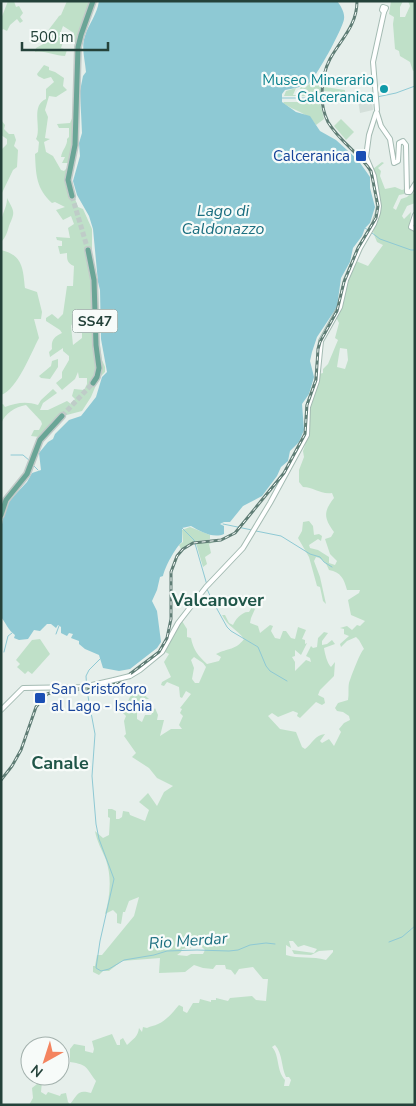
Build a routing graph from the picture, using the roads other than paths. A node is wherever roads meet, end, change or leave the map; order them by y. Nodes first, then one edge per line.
1 (94, 1) edge
2 (386, 1) edge
3 (376, 110) junction
4 (415, 184) edge
5 (72, 196) tunnel mouth
6 (415, 215) edge
7 (415, 229) edge
8 (88, 250) tunnel mouth
9 (94, 383) tunnel mouth
10 (62, 416) tunnel mouth
11 (1, 515) edge
12 (1, 710) edge

1 - 5 main road
2 - 3 main road
3 - 4 main road
3 - 12 main road, bridge
6 - 7 main road
8 - 9 main road, SS47
10 - 11 main road

